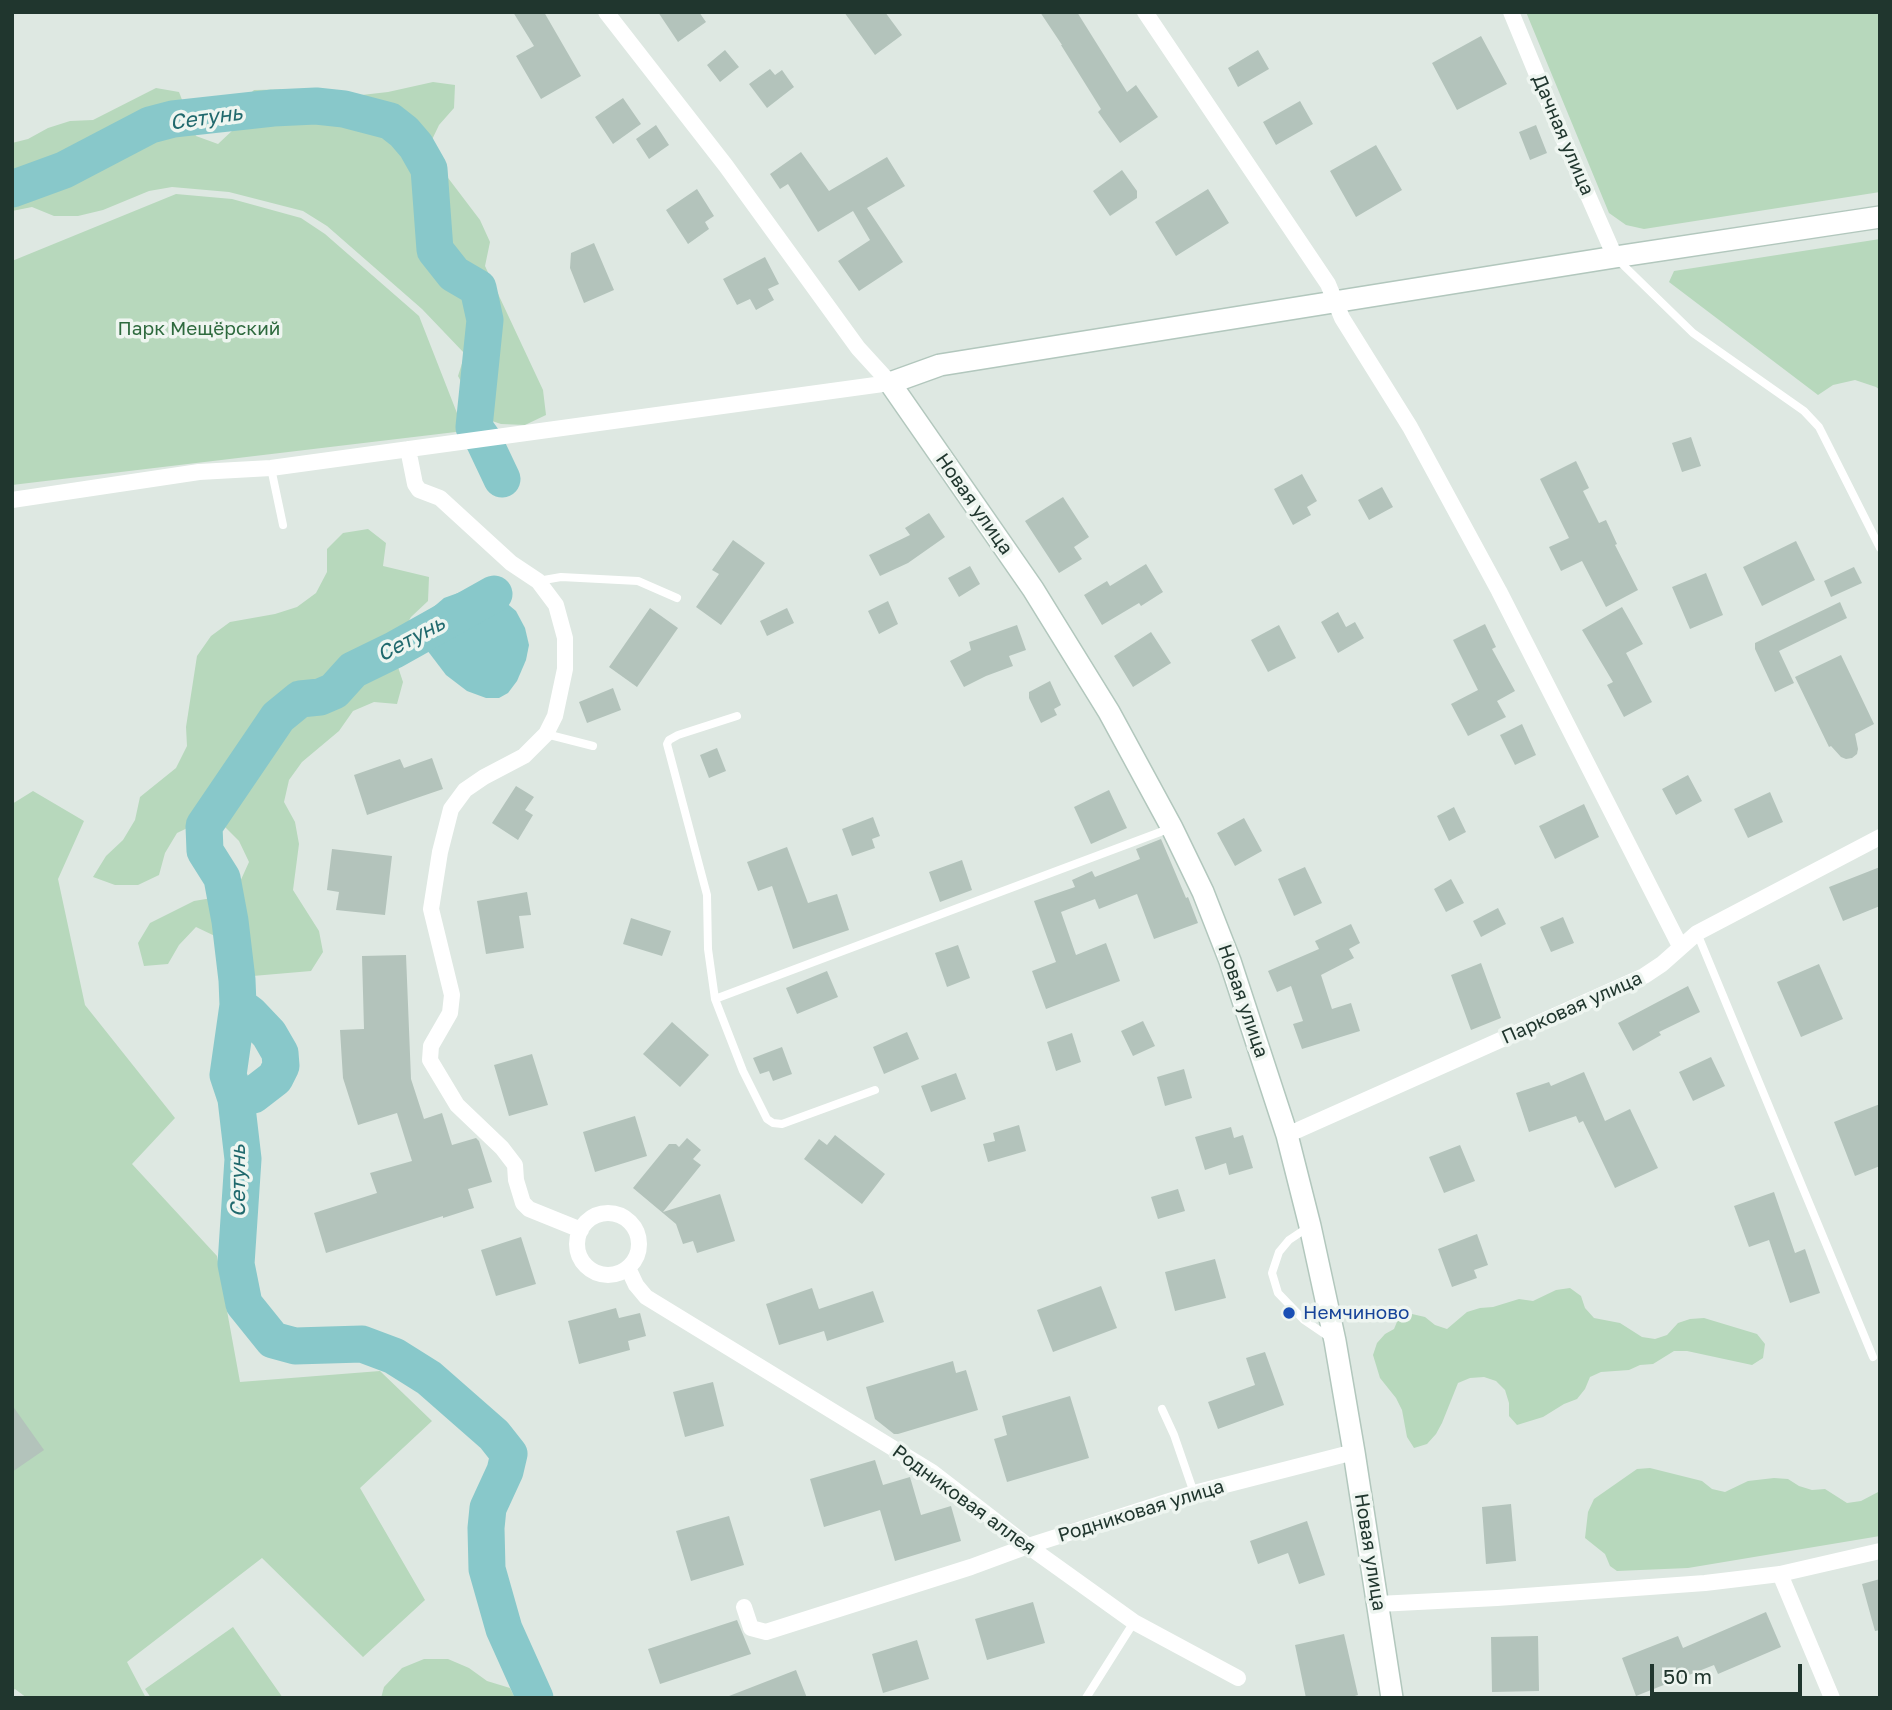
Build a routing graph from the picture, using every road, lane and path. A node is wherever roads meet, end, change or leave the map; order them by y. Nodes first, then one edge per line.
1 (606, 12) edge
2 (1145, 12) edge
3 (1511, 12) edge
4 (1880, 217) edge
5 (1615, 257) junction
6 (1336, 303) junction
7 (890, 383) junction
8 (408, 449) junction
9 (271, 468) junction
10 (12, 500) edge
11 (283, 525) dead end
12 (1880, 548) edge
13 (538, 582) junction
14 (677, 598) dead end
15 (737, 716) dead end
16 (546, 733) junction
17 (593, 747) dead end
18 (1172, 828) junction
19 (1880, 837) edge
20 (1697, 933) junction
21 (1680, 946) junction
22 (715, 999) junction
23 (875, 1090) dead end
24 (1287, 1135) junction
25 (1310, 1226) junction
26 (581, 1230) junction
27 (628, 1268) junction
28 (1335, 1341) junction
29 (1873, 1357) dead end
30 (1162, 1409) dead end
31 (1354, 1452) junction
32 (1194, 1493) junction
33 (1027, 1546) junction
34 (1880, 1551) edge
35 (1780, 1574) junction
36 (1377, 1604) junction
37 (744, 1606) dead end
38 (1134, 1622) junction
39 (1238, 1678) dead end
40 (1086, 1698) edge
41 (1392, 1698) edge
42 (1832, 1698) edge

1 - 7 street
2 - 6 street
3 - 5 street, Дачная улица
4 - 5 street
5 - 6 street
5 - 12 lane
6 - 7 street
6 - 21 street
7 - 8 street
7 - 18 street, Новая улица
8 - 9 street
8 - 13 street
9 - 10 street
9 - 11 lane
13 - 14 lane
13 - 16 street
15 - 22 lane
16 - 17 lane
16 - 26 street
18 - 22 lane
18 - 24 street, Новая улица
19 - 20 street, Парковая улица
20 - 21 street, Парковая улица
20 - 29 lane
21 - 24 street, Парковая улица
22 - 23 lane
24 - 25 street, Новая улица
25 - 28 street, Новая улица
25 - 28 lane
26 - 27 street
26 - 27 street
27 - 33 street, Родниковая аллея
28 - 31 street, Новая улица
30 - 32 lane
31 - 32 street, Родниковая улица
31 - 36 street, Новая улица
32 - 33 street, Родниковая улица
33 - 37 street, Родниковая улица
33 - 38 street, Родниковая аллея
34 - 35 street
35 - 36 street
35 - 42 street
36 - 41 street, Новая улица
38 - 39 street, Родниковая аллея
38 - 40 lane

